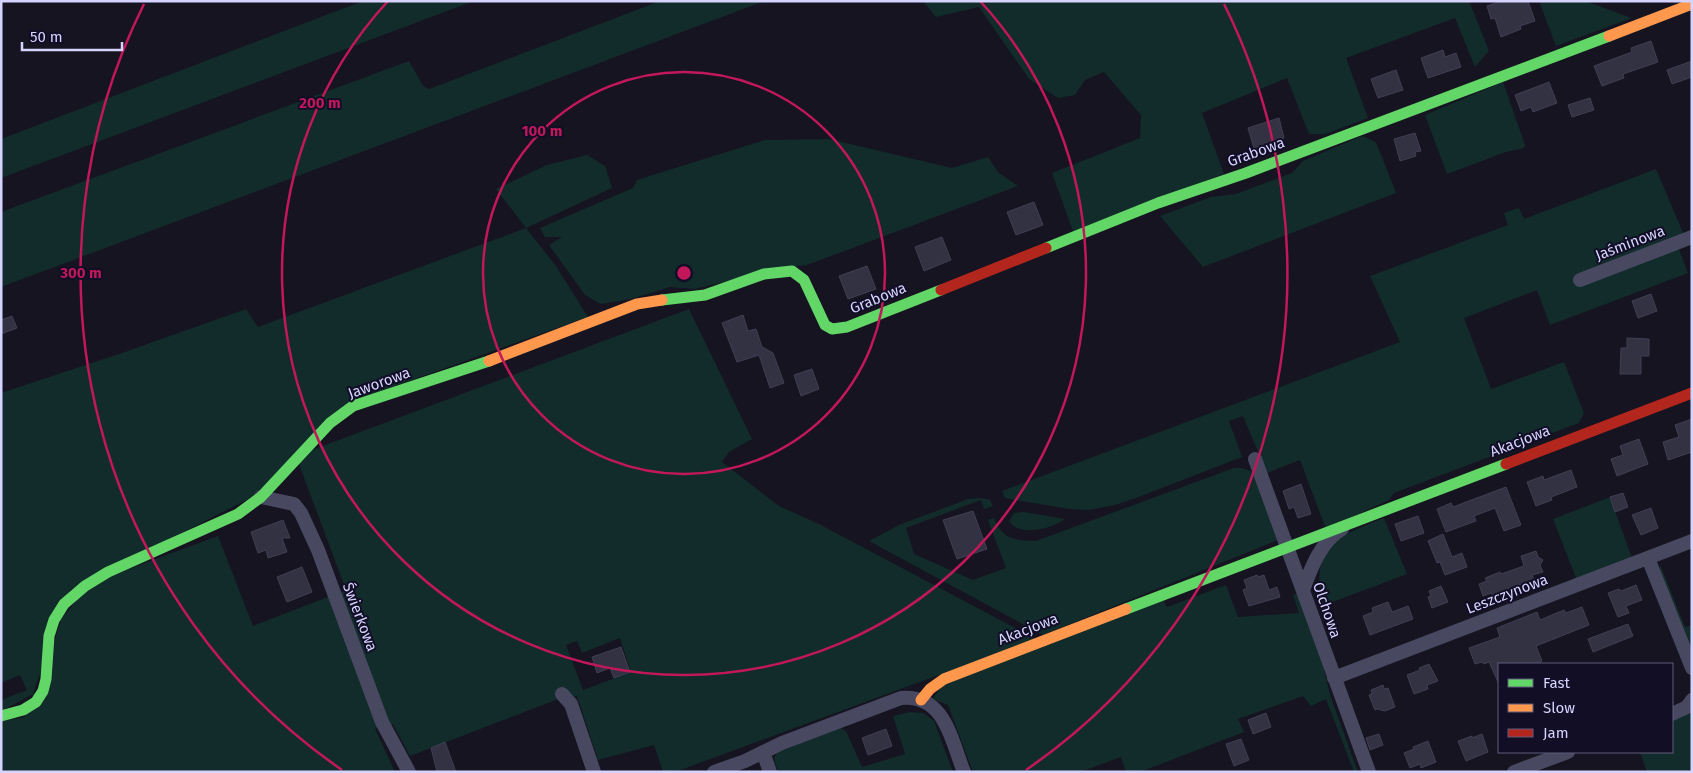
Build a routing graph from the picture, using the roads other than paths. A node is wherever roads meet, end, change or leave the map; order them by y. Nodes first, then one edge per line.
1 (1692, 4) edge
2 (1692, 238) edge
3 (792, 271) joint
4 (1580, 280) dead end
5 (1692, 393) edge
6 (1255, 459) dead end
7 (261, 498) junction
8 (1360, 519) junction
9 (1692, 541) edge
10 (1288, 547) junction
11 (1648, 558) junction
12 (1303, 590) junction
13 (1692, 668) edge
14 (1334, 678) junction
15 (562, 694) dead end
16 (921, 700) junction
17 (1692, 700) edge
18 (1673, 714) edge
19 (1, 716) edge
20 (763, 752) junction
21 (1565, 753) edge
22 (409, 772) edge
23 (594, 772) edge
24 (714, 772) edge
25 (770, 772) edge
26 (964, 772) edge
27 (1369, 772) edge
28 (1514, 772) edge

1 - 3 street, Grabowa
2 - 4 street, Jaśminowa
3 - 7 street, Jaworowa
5 - 8 street, Akacjowa
6 - 10 street, Olchowa
7 - 19 street, Jaworowa
7 - 22 street, Świerkowa
8 - 10 street, Akacjowa
8 - 12 street, Akacjowa
9 - 11 street, Leszczynowa
10 - 12 street, Olchowa
10 - 16 street, Akacjowa
11 - 13 street
11 - 14 street, Leszczynowa
12 - 14 street, Olchowa
14 - 27 street, Olchowa
15 - 23 street
16 - 20 street
16 - 26 street
17 - 18 street
20 - 24 street
20 - 25 street
21 - 28 street

